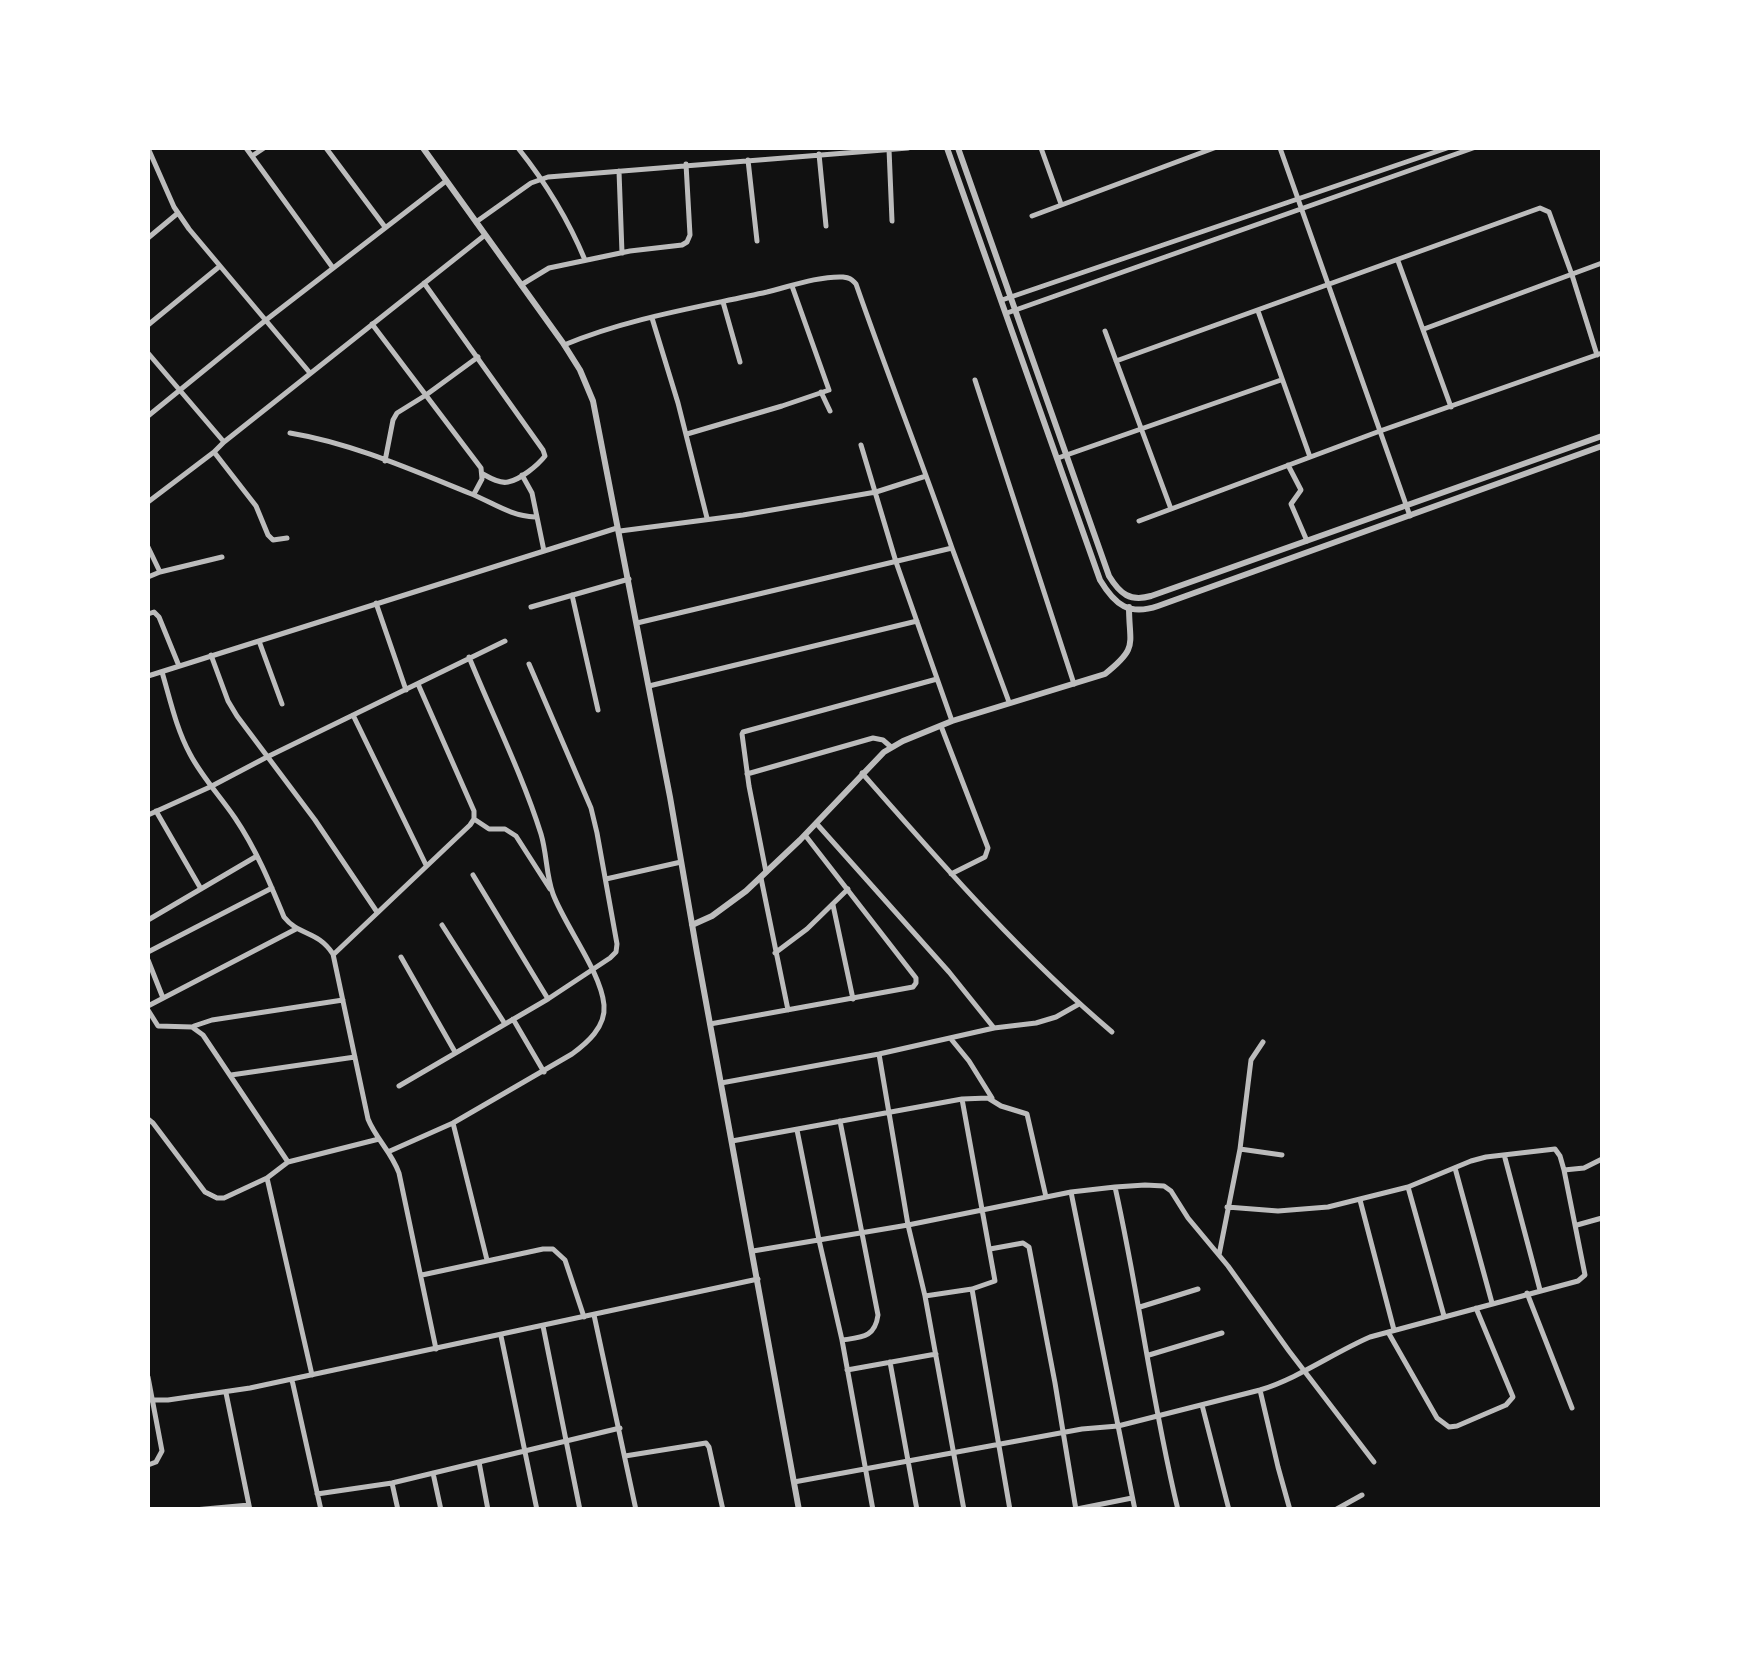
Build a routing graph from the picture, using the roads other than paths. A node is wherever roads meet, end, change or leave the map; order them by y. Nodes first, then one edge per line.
1 (148, 148) edge
2 (246, 148) edge
3 (264, 148) edge
4 (326, 148) edge
5 (423, 148) edge
6 (518, 148) edge
7 (889, 148) edge
8 (908, 148) edge
9 (947, 148) edge
10 (958, 148) edge
11 (1041, 148) edge
12 (1214, 148) edge
13 (1280, 148) edge
14 (1448, 148) edge
15 (1473, 148) edge
16 (819, 154) junction
17 (252, 156) junction
18 (150, 159) edge
19 (748, 160) junction
20 (686, 164) junction
21 (618, 170) junction
22 (542, 178) junction
23 (446, 181) junction
24 (1298, 199) junction
25 (1061, 204) junction
26 (1301, 209) junction
27 (178, 213) junction
28 (1032, 216) dead end
29 (892, 221) dead end
30 (476, 222) junction
31 (826, 226) dead end
32 (386, 227) junction
33 (485, 235) junction
34 (148, 238) edge
35 (757, 241) dead end
36 (622, 253) junction
37 (586, 260) junction
38 (1398, 261) junction
39 (1602, 263) edge
40 (220, 266) junction
41 (333, 268) junction
42 (1572, 275) junction
43 (424, 283) junction
44 (1329, 283) junction
45 (520, 285) junction
46 (792, 286) junction
47 (1012, 297) junction
48 (1002, 300) junction
49 (722, 302) junction
50 (1016, 310) junction
51 (1258, 311) junction
52 (1007, 313) junction
53 (652, 318) junction
54 (266, 320) junction
55 (372, 324) junction
56 (148, 326) edge
57 (1424, 329) junction
58 (1105, 331) dead end
59 (564, 345) junction
60 (148, 353) edge
61 (1600, 354) edge
62 (478, 357) junction
63 (1116, 361) junction
64 (740, 362) dead end
65 (310, 373) junction
66 (975, 380) dead end
67 (1281, 380) junction
68 (179, 391) junction
69 (821, 392) junction
70 (426, 395) junction
71 (1451, 407) junction
72 (830, 411) dead end
73 (148, 416) edge
74 (1141, 428) junction
75 (1380, 430) junction
76 (290, 433) dead end
77 (686, 434) junction
78 (1602, 436) edge
79 (224, 442) junction
80 (862, 445) dead end
81 (1602, 446) edge
82 (214, 452) junction
83 (1068, 455) junction
84 (1310, 456) junction
85 (1058, 458) junction
86 (385, 461) junction
87 (1288, 465) junction
88 (483, 474) junction
89 (522, 474) junction
90 (927, 476) junction
91 (876, 492) junction
92 (474, 494) junction
93 (148, 502) edge
94 (1407, 506) junction
95 (1171, 509) junction
96 (536, 516) junction
97 (1410, 516) junction
98 (707, 518) junction
99 (1139, 521) dead end
100 (619, 529) junction
101 (286, 538) dead end
102 (1307, 541) junction
103 (148, 547) edge
104 (952, 548) junction
105 (544, 552) junction
106 (222, 557) dead end
107 (896, 562) junction
108 (160, 572) junction
109 (148, 577) edge
110 (629, 580) junction
111 (572, 595) junction
112 (1132, 599) junction
113 (376, 603) junction
114 (531, 607) dead end
115 (1128, 609) junction
116 (148, 614) edge
117 (917, 621) junction
118 (637, 623) junction
119 (505, 641) dead end
120 (259, 642) junction
121 (212, 656) junction
122 (469, 658) junction
123 (529, 664) dead end
124 (178, 666) junction
125 (162, 672) junction
126 (148, 676) edge
127 (937, 679) junction
128 (418, 684) junction
129 (1074, 684) junction
130 (649, 686) junction
131 (406, 690) junction
132 (1009, 702) junction
133 (282, 704) dead end
134 (598, 710) dead end
135 (354, 715) junction
136 (952, 721) junction
137 (941, 726) junction
138 (892, 747) junction
139 (267, 756) junction
140 (862, 773) junction
141 (747, 774) junction
142 (210, 788) junction
143 (156, 812) junction
144 (148, 815) edge
145 (474, 819) junction
146 (816, 823) junction
147 (804, 835) junction
148 (257, 856) junction
149 (681, 862) junction
150 (426, 865) junction
151 (951, 874) junction
152 (473, 875) dead end
153 (764, 875) junction
154 (606, 879) junction
155 (272, 888) junction
156 (201, 889) junction
157 (848, 889) junction
158 (552, 892) junction
159 (833, 906) junction
160 (376, 912) junction
161 (148, 920) edge
162 (442, 925) dead end
163 (692, 925) junction
164 (298, 929) junction
165 (775, 952) junction
166 (333, 954) junction
167 (148, 956) edge
168 (401, 957) dead end
169 (591, 970) junction
170 (163, 998) junction
171 (853, 998) junction
172 (548, 999) junction
173 (343, 1000) junction
174 (1079, 1004) junction
175 (148, 1008) edge
176 (788, 1010) junction
177 (514, 1018) junction
178 (504, 1024) junction
179 (710, 1024) junction
180 (192, 1027) junction
181 (994, 1028) junction
182 (1112, 1032) dead end
183 (954, 1038) junction
184 (1263, 1042) dead end
185 (454, 1052) junction
186 (879, 1054) junction
187 (355, 1058) junction
188 (544, 1072) junction
189 (230, 1075) junction
190 (722, 1084) junction
191 (399, 1086) dead end
192 (962, 1098) junction
193 (994, 1101) junction
194 (888, 1111) junction
195 (148, 1119) edge
196 (840, 1120) junction
197 (453, 1123) junction
198 (797, 1129) junction
199 (379, 1139) junction
200 (732, 1141) junction
201 (1240, 1149) junction
202 (390, 1151) junction
203 (1282, 1154) dead end
204 (1504, 1157) junction
205 (1602, 1158) edge
206 (288, 1162) junction
207 (1455, 1168) junction
208 (1564, 1170) junction
209 (267, 1178) junction
210 (1120, 1187) junction
211 (1408, 1187) junction
212 (1072, 1192) junction
213 (1046, 1198) junction
214 (1360, 1200) junction
215 (1227, 1206) junction
216 (983, 1210) junction
217 (1602, 1218) edge
218 (908, 1224) junction
219 (1576, 1226) junction
220 (863, 1232) junction
221 (819, 1240) junction
222 (990, 1249) junction
223 (752, 1251) junction
224 (1219, 1254) junction
225 (488, 1260) junction
226 (422, 1274) junction
227 (758, 1279) junction
228 (972, 1289) junction
229 (1198, 1289) dead end
230 (1540, 1290) junction
231 (1527, 1293) junction
232 (926, 1296) junction
233 (1492, 1303) junction
234 (1140, 1307) junction
235 (1476, 1308) junction
236 (594, 1315) junction
237 (1444, 1316) junction
238 (584, 1317) junction
239 (543, 1326) junction
240 (1391, 1331) junction
241 (1222, 1334) dead end
242 (501, 1335) junction
243 (842, 1340) junction
244 (436, 1348) junction
245 (936, 1354) junction
246 (1148, 1355) junction
247 (890, 1362) junction
248 (848, 1370) junction
249 (1304, 1370) junction
250 (312, 1375) junction
251 (148, 1376) edge
252 (292, 1380) junction
253 (1260, 1390) junction
254 (226, 1393) junction
255 (149, 1400) edge
256 (1202, 1405) junction
257 (1572, 1408) dead end
258 (1158, 1416) junction
259 (1118, 1426) junction
260 (620, 1428) junction
261 (1064, 1432) junction
262 (566, 1440) junction
263 (999, 1444) junction
264 (526, 1450) junction
265 (954, 1452) junction
266 (625, 1456) junction
267 (910, 1460) junction
268 (479, 1462) junction
269 (1374, 1462) dead end
270 (148, 1464) edge
271 (865, 1469) junction
272 (432, 1472) junction
273 (794, 1482) junction
274 (392, 1483) junction
275 (317, 1494) junction
276 (1362, 1496) dead end
277 (1132, 1498) junction
278 (230, 1507) edge
279 (250, 1507) edge
280 (1074, 1509) edge
281 (194, 1510) edge
282 (321, 1510) edge
283 (398, 1510) edge
284 (441, 1510) edge
285 (488, 1510) edge
286 (537, 1510) edge
287 (580, 1510) edge
288 (636, 1510) edge
289 (722, 1510) edge
290 (799, 1510) edge
291 (873, 1510) edge
292 (917, 1510) edge
293 (964, 1510) edge
294 (1010, 1510) edge
295 (1134, 1510) edge
296 (1178, 1510) edge
297 (1229, 1510) edge
298 (1290, 1510) edge
299 (1336, 1510) edge

1 - 18 street
2 - 17 street
3 - 17 street
4 - 32 street
5 - 23 street
6 - 22 street
7 - 8 street
7 - 16 street
7 - 29 street
9 - 48 street
10 - 47 street
11 - 25 street
12 - 25 street
13 - 24 street
14 - 24 street
15 - 26 street
16 - 19 street
16 - 31 street
17 - 41 street
18 - 27 street
19 - 20 street
19 - 35 street
20 - 21 street
20 - 36 street
21 - 22 street
21 - 36 street
22 - 30 street
22 - 37 street
23 - 30 street
23 - 32 street
24 - 26 street
24 - 47 street
25 - 28 street
26 - 44 street
26 - 50 street
27 - 34 street
27 - 40 street
30 - 33 street
32 - 41 street
33 - 43 street
33 - 45 street
36 - 37 street
37 - 45 street
38 - 42 street
38 - 44 street
38 - 57 street
39 - 42 street
40 - 54 street
40 - 56 street
41 - 54 street
42 - 57 street
42 - 61 street
43 - 55 street
43 - 62 street
44 - 51 street
44 - 75 street
45 - 59 street
46 - 49 street
46 - 69 street
46 - 90 street
47 - 48 street
47 - 50 street
48 - 52 street
49 - 53 street
49 - 64 street
50 - 52 street
50 - 83 street
51 - 63 street
51 - 67 street
52 - 85 street
53 - 59 street
53 - 77 street
54 - 65 street
54 - 68 street
55 - 65 street
55 - 70 street
57 - 71 street
58 - 63 street
59 - 100 street
60 - 68 street
61 - 71 street
62 - 70 street
62 - 89 street
63 - 74 street
65 - 79 street
66 - 129 street
67 - 74 street
67 - 84 street
68 - 73 street
68 - 79 street
69 - 72 street
69 - 77 street
70 - 86 street
70 - 88 street
71 - 75 street
74 - 83 street
74 - 95 street
75 - 84 street
75 - 94 street
76 - 86 street
77 - 98 street
78 - 94 street
79 - 82 street
80 - 91 street
81 - 97 street
82 - 93 street
82 - 101 street
83 - 85 street
83 - 112 street
84 - 87 street
85 - 115 street
86 - 92 street
87 - 95 street
87 - 102 street
88 - 89 street
88 - 92 street
89 - 96 street
90 - 91 street
90 - 104 street
91 - 98 street
91 - 107 street
92 - 96 street
94 - 97 street
94 - 102 street
95 - 99 street
96 - 105 street
97 - 115 street
98 - 100 street
100 - 105 street
100 - 110 street
102 - 112 street
103 - 108 street
104 - 107 street
104 - 132 street
105 - 113 street
106 - 108 street
107 - 117 street
107 - 118 street
108 - 109 street
110 - 111 street
110 - 118 street
111 - 114 street
111 - 134 street
112 - 115 street
113 - 120 street
113 - 131 street
115 - 129 street
116 - 124 street
117 - 127 street
117 - 130 street
118 - 130 street
119 - 122 street
120 - 121 street
120 - 133 street
121 - 124 street
121 - 139 street
122 - 128 street
122 - 158 street
123 - 154 street
124 - 125 street
125 - 126 street
125 - 142 street
127 - 136 street
127 - 141 street
128 - 131 street
128 - 145 street
129 - 132 street
130 - 149 street
131 - 135 street
132 - 136 street
135 - 139 street
135 - 150 street
136 - 137 street
137 - 138 street
137 - 151 street
138 - 140 street
138 - 141 street
139 - 142 street
139 - 160 street
140 - 146 street
140 - 151 street
141 - 153 street
142 - 143 street
142 - 148 street
143 - 144 street
143 - 156 street
145 - 150 street
145 - 158 street
146 - 147 street
146 - 181 street
147 - 153 street
147 - 157 street
148 - 155 street
148 - 156 street
149 - 154 street
149 - 163 street
150 - 160 street
151 - 174 street
152 - 172 street
153 - 163 street
153 - 165 street
154 - 169 street
155 - 164 street
155 - 167 street
156 - 161 street
157 - 159 street
157 - 171 street
158 - 169 street
159 - 165 street
159 - 171 street
160 - 166 street
162 - 178 street
163 - 179 street
164 - 166 street
164 - 170 street
165 - 176 street
166 - 173 street
167 - 170 street
168 - 185 street
169 - 172 street
169 - 188 street
170 - 175 street
171 - 176 street
172 - 177 street
173 - 180 street
173 - 187 street
174 - 181 street
174 - 182 street
175 - 180 street
176 - 179 street
177 - 178 street
177 - 188 street
178 - 185 street
179 - 190 street
180 - 189 street
181 - 183 street
183 - 186 street
183 - 193 street
184 - 201 street
185 - 191 street
186 - 190 street
186 - 194 street
187 - 189 street
187 - 199 street
188 - 197 street
189 - 206 street
190 - 200 street
192 - 193 street
192 - 194 street
192 - 216 street
193 - 213 street
194 - 196 street
194 - 218 street
195 - 209 street
196 - 198 street
196 - 220 street
197 - 202 street
197 - 225 street
198 - 200 street
198 - 221 street
199 - 202 street
199 - 206 street
200 - 223 street
201 - 203 street
201 - 215 street
202 - 226 street
204 - 207 street
204 - 208 street
204 - 230 street
205 - 208 street
206 - 209 street
207 - 211 street
207 - 233 street
208 - 219 street
209 - 250 street
210 - 212 street
210 - 224 street
210 - 234 street
211 - 214 street
211 - 237 street
212 - 213 street
212 - 259 street
213 - 216 street
214 - 215 street
214 - 240 street
215 - 224 street
216 - 218 street
216 - 222 street
217 - 219 street
218 - 220 street
218 - 232 street
219 - 230 street
220 - 221 street
220 - 243 street
221 - 223 street
221 - 243 street
222 - 228 street
222 - 261 street
223 - 227 street
224 - 249 street
225 - 226 street
225 - 238 street
226 - 244 street
227 - 236 street
227 - 273 street
228 - 232 street
228 - 263 street
229 - 234 street
230 - 231 street
231 - 233 street
231 - 257 street
232 - 245 street
233 - 235 street
234 - 246 street
235 - 237 street
235 - 240 street
236 - 238 street
236 - 260 street
237 - 240 street
238 - 239 street
239 - 242 street
239 - 262 street
240 - 249 street
241 - 246 street
242 - 244 street
242 - 264 street
243 - 248 street
244 - 250 street
245 - 247 street
245 - 265 street
246 - 258 street
247 - 248 street
247 - 267 street
248 - 271 street
249 - 253 street
249 - 269 street
250 - 252 street
251 - 255 street
252 - 254 street
252 - 275 street
253 - 256 street
253 - 298 street
254 - 255 street
254 - 279 street
255 - 270 street
256 - 258 street
256 - 297 street
258 - 259 street
258 - 296 street
259 - 261 street
259 - 277 street
260 - 262 street
260 - 266 street
261 - 263 street
261 - 280 street
262 - 264 street
262 - 287 street
263 - 265 street
263 - 294 street
264 - 268 street
264 - 286 street
265 - 267 street
265 - 293 street
266 - 288 street
266 - 289 street
267 - 271 street
267 - 292 street
268 - 272 street
268 - 285 street
271 - 273 street
271 - 291 street
272 - 274 street
272 - 284 street
273 - 290 street
274 - 275 street
274 - 283 street
275 - 282 street
276 - 299 street
277 - 280 street
277 - 295 street
278 - 279 street
278 - 281 street

